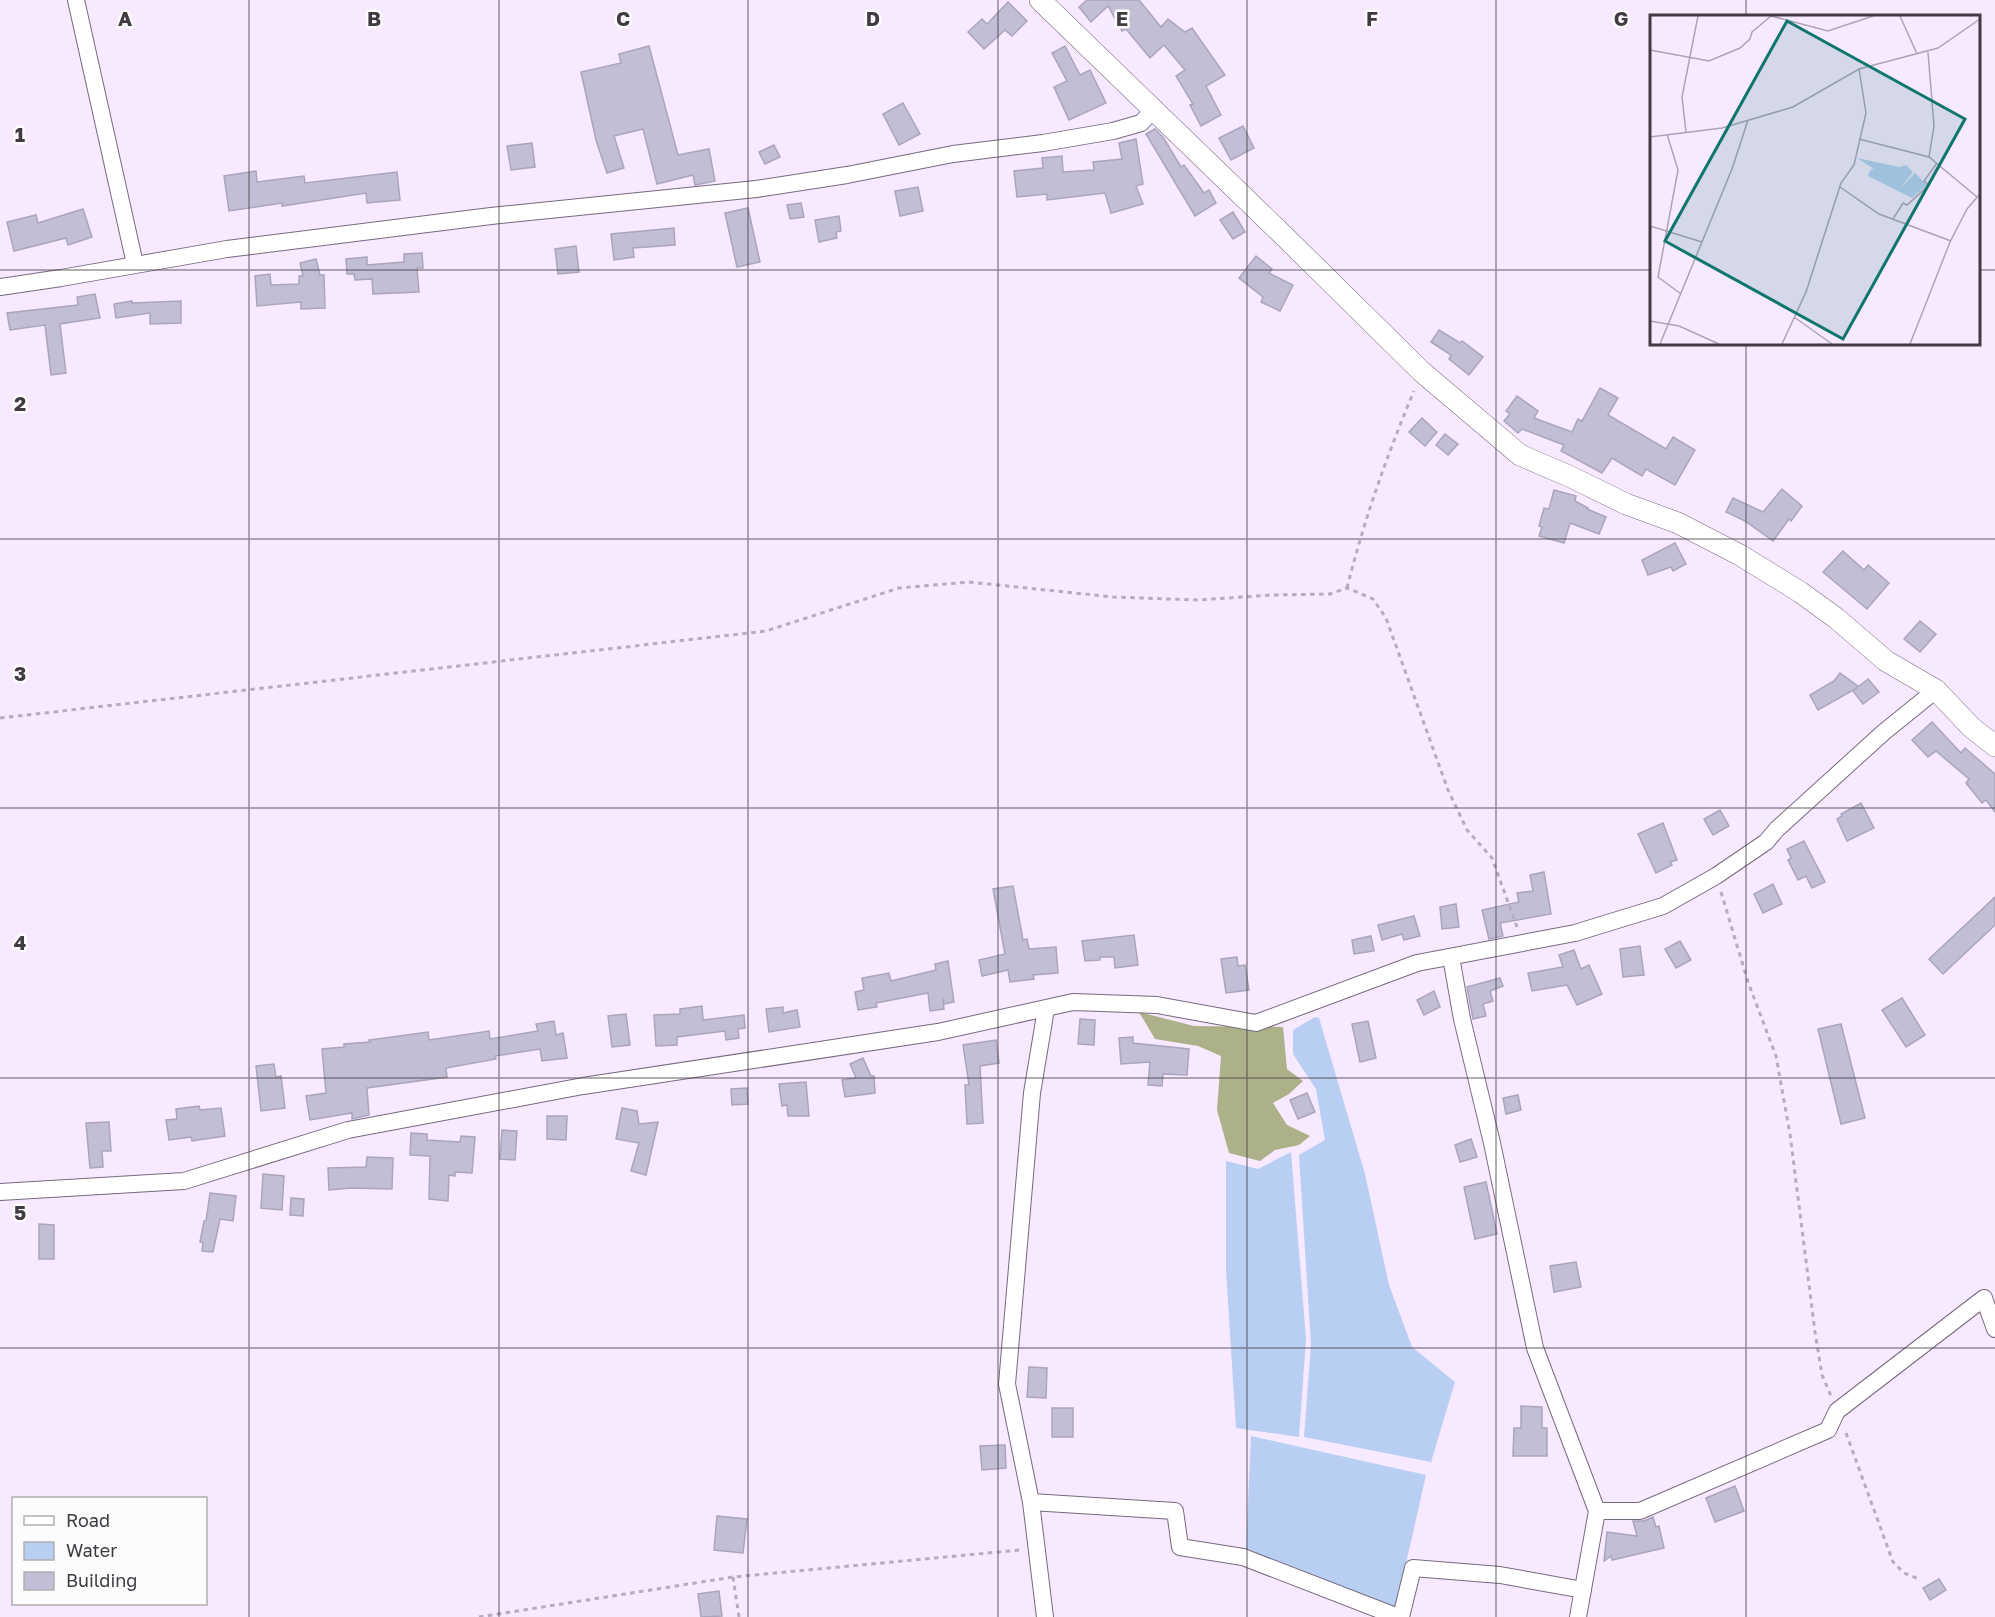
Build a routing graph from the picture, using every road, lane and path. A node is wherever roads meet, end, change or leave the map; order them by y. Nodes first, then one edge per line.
1 (76, 0) edge
2 (1040, 0) edge
3 (1154, 110) junction
4 (135, 264) junction
5 (0, 287) edge
6 (1422, 372) junction
7 (1347, 588) junction
8 (1936, 690) junction
9 (0, 718) edge
10 (1995, 746) edge
11 (1716, 876) junction
12 (1524, 944) junction
13 (1451, 957) junction
14 (1046, 1009) junction
15 (0, 1192) edge
16 (1995, 1329) edge
17 (1837, 1411) junction
18 (1031, 1502) junction
19 (1597, 1511) junction
20 (1036, 1548) junction
21 (733, 1577) junction
22 (1919, 1579) dead end
23 (1583, 1590) junction
24 (479, 1617) edge
25 (739, 1617) edge
26 (1045, 1617) edge
27 (1400, 1617) edge
28 (1578, 1617) edge

1 - 4 street
2 - 3 street
3 - 4 street
3 - 6 street
4 - 5 street
6 - 7 path
6 - 8 street
7 - 9 path
7 - 12 path
8 - 10 street
8 - 11 street
11 - 12 street
11 - 17 path
12 - 13 street
13 - 14 street
13 - 19 street
14 - 15 street
14 - 18 street
16 - 17 street
17 - 19 street
17 - 22 path
18 - 20 street
18 - 27 street
19 - 23 street
20 - 21 path
20 - 26 street
21 - 24 path
21 - 25 path
23 - 27 street
23 - 28 street

